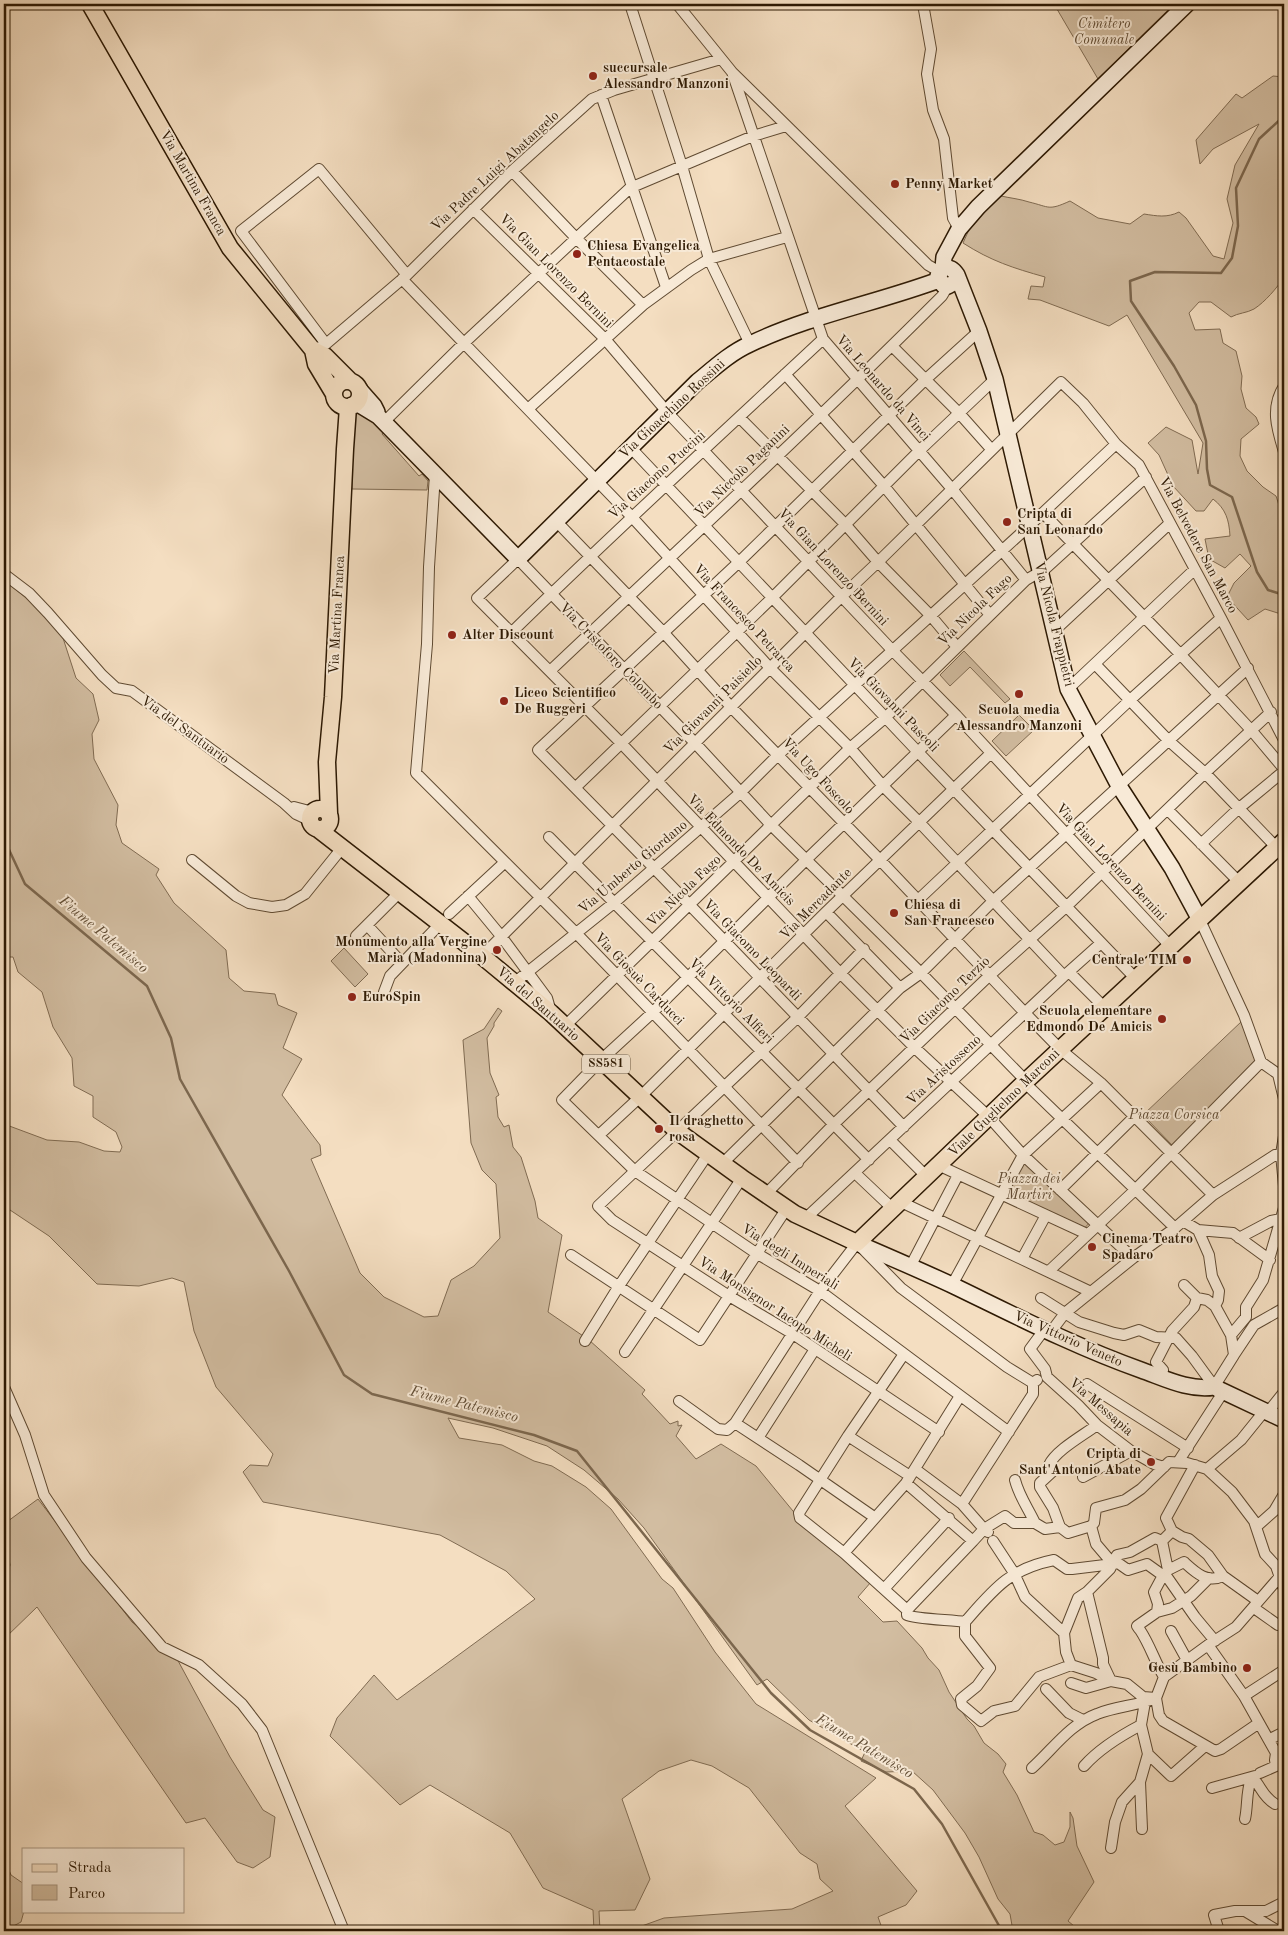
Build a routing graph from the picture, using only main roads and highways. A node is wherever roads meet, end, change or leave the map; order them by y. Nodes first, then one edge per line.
1 (90, 4) edge
2 (320, 347) junction
3 (354, 385) junction
4 (343, 402) junction
5 (320, 817) junction
6 (1281, 845) edge
7 (366, 867) junction
8 (857, 1243) joint

1 - 2 main road, Via Martina Franca
2 - 3 main road, Via Martina Franca
2 - 4 main road, Via Martina Franca
3 - 4 main road
3 - 4 main road
4 - 5 main road, Via Martina Franca
5 - 7 main road, Via del Santuario / SS581
5 - 7 main road, Via del Santuario / SS581
6 - 8 main road, Viale Guglielmo Marconi
7 - 8 main road, Via del Santuario / SS581

